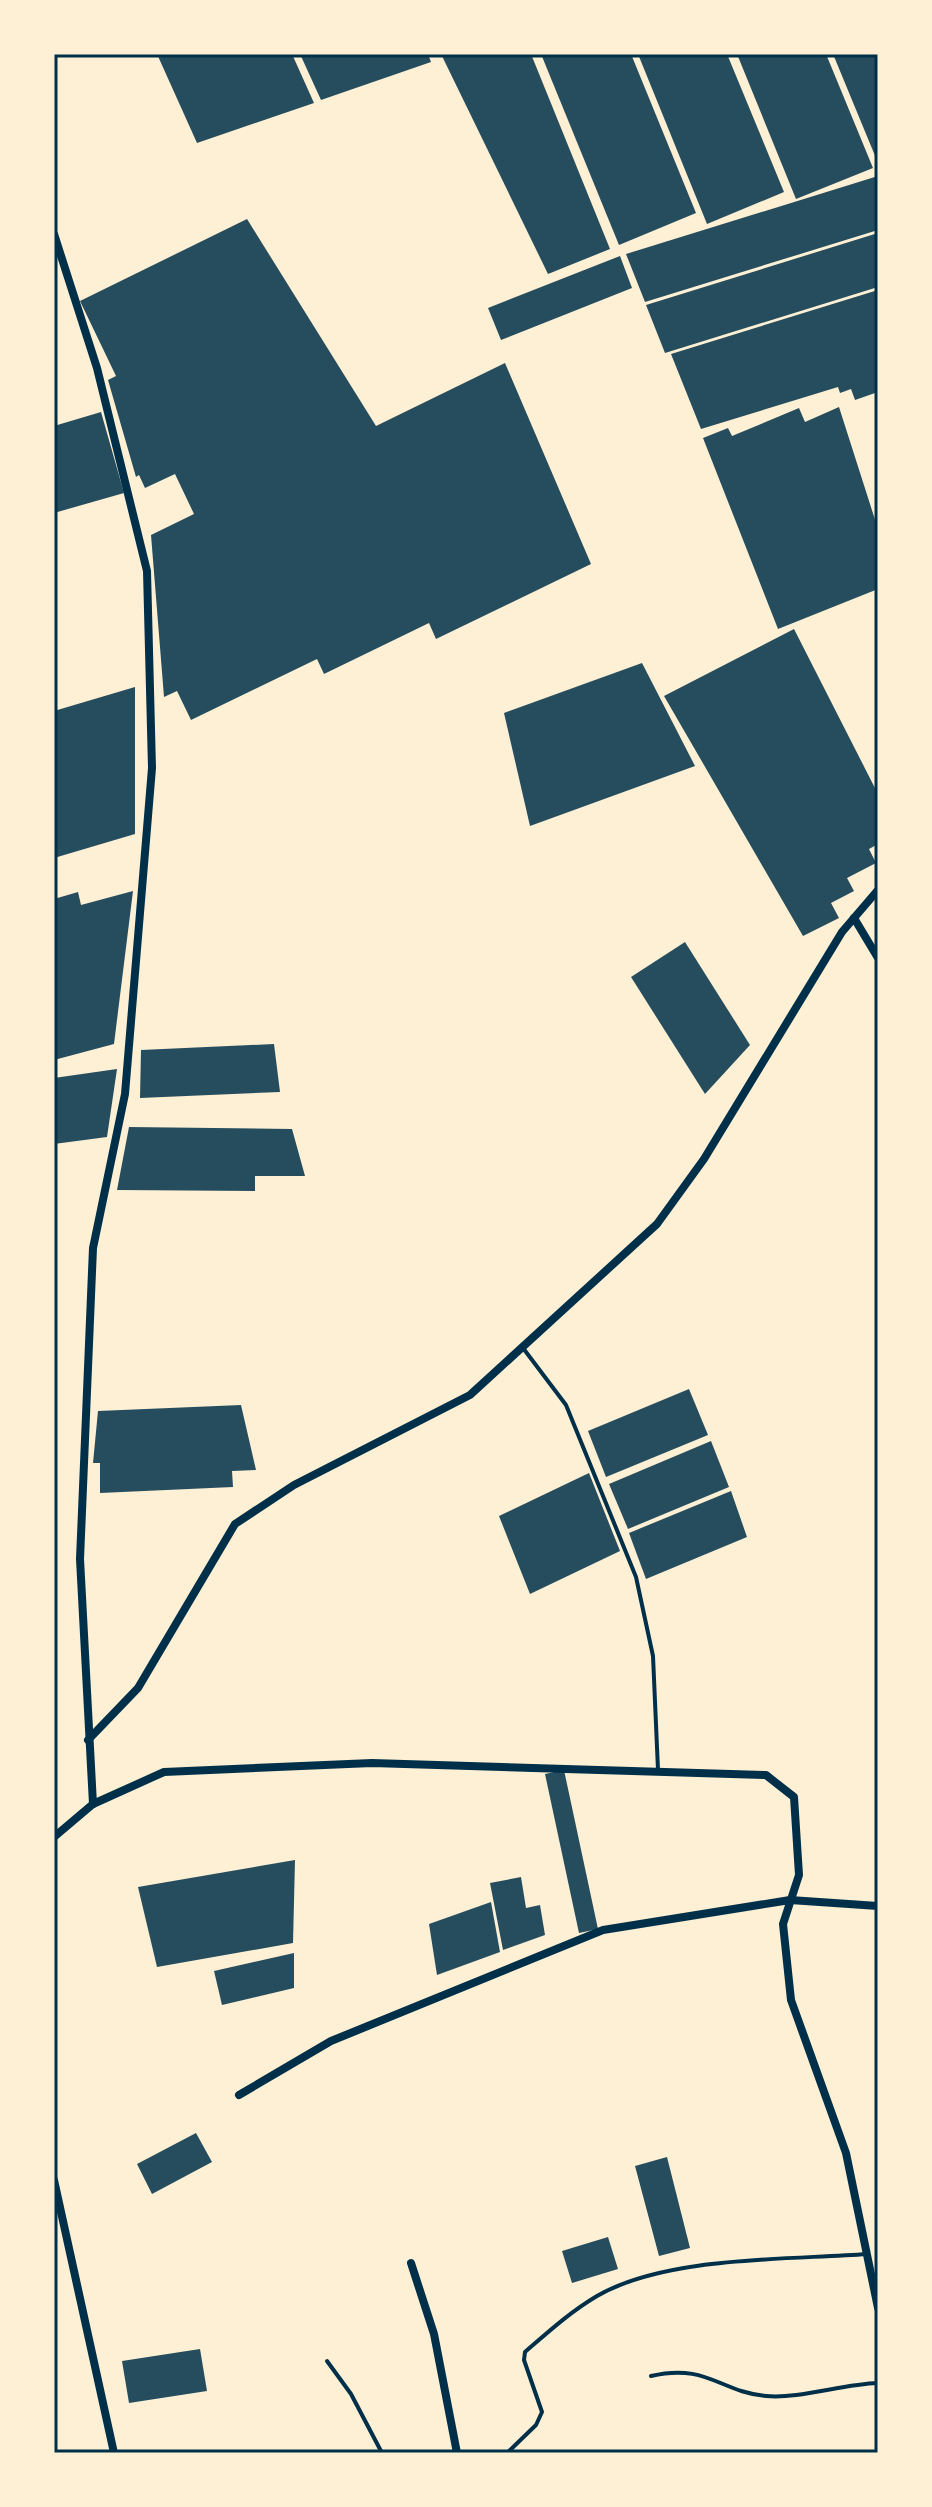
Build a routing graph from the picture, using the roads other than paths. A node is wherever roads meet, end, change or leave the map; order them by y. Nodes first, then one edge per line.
1 (54, 234) edge
2 (878, 890) edge
3 (854, 918) junction
4 (878, 958) edge
5 (523, 1348) junction
6 (88, 1740) junction
7 (658, 1770) junction
8 (93, 1804) junction
9 (54, 1837) edge
10 (790, 1900) junction
11 (878, 1906) edge
12 (239, 2095) dead end
13 (54, 2180) edge
14 (867, 2254) junction
15 (411, 2263) dead end
16 (878, 2308) edge
17 (327, 2361) dead end
18 (651, 2376) dead end
19 (878, 2383) edge
20 (114, 2453) edge
21 (382, 2453) edge
22 (457, 2453) edge
23 (507, 2453) edge

1 - 6 street
2 - 3 street
3 - 4 street
3 - 5 street
5 - 6 street
5 - 7 lane
6 - 8 street
7 - 8 street
7 - 10 street
8 - 9 street
10 - 11 street
10 - 12 street
10 - 14 street
13 - 20 street
14 - 16 street
14 - 23 lane
15 - 22 street
17 - 21 lane
18 - 19 lane

